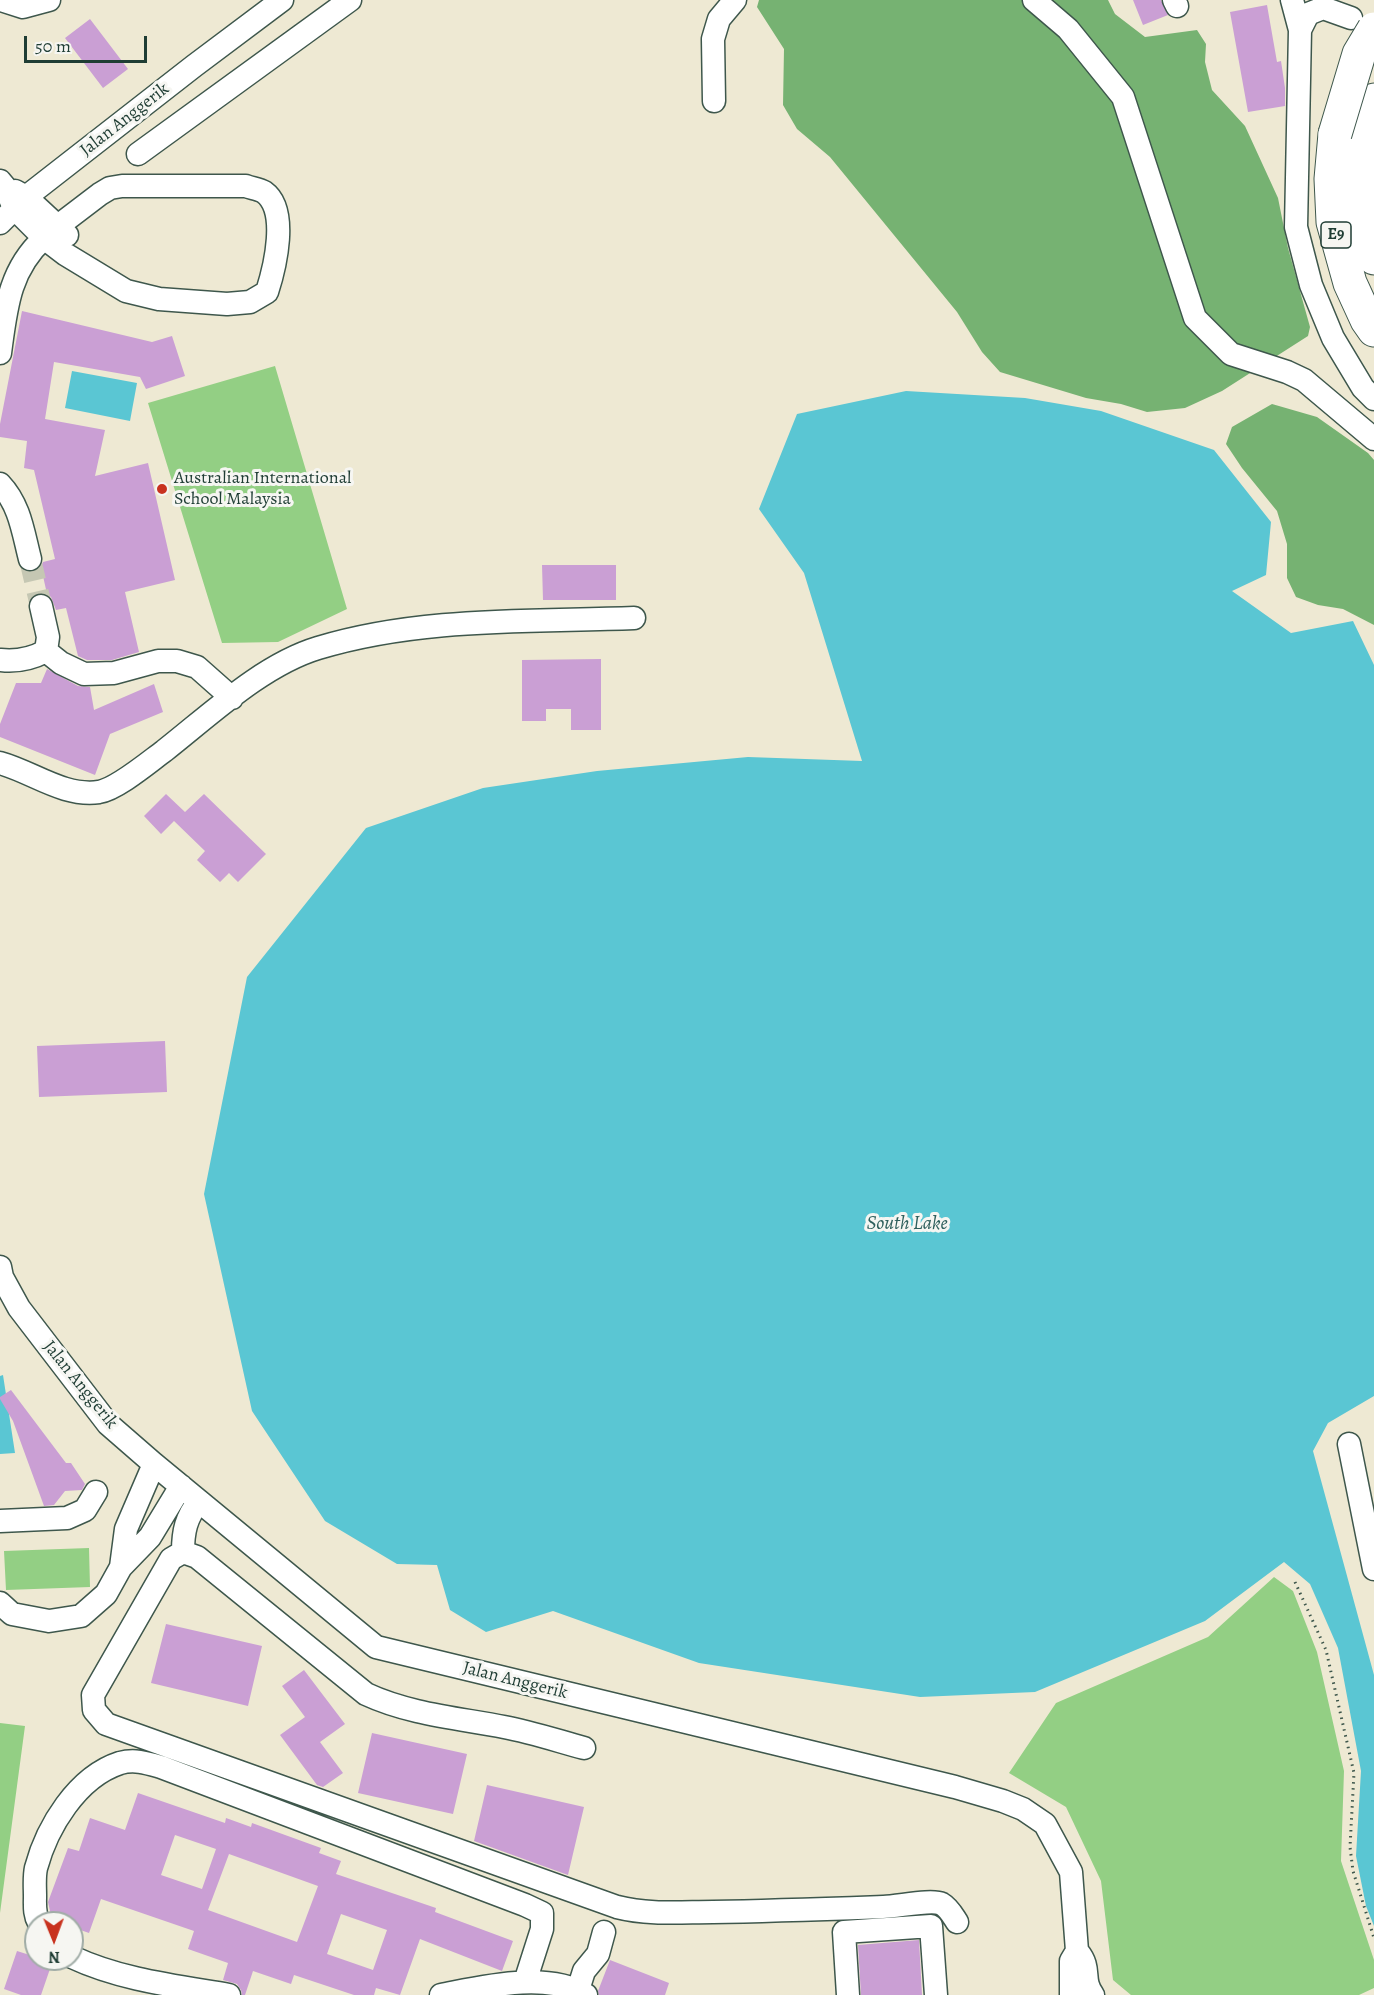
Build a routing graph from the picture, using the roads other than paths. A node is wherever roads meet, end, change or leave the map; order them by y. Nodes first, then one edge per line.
1 (1, 0) edge
2 (49, 0) edge
3 (282, 0) edge
4 (350, 0) edge
5 (735, 0) edge
6 (1034, 0) edge
7 (1292, 0) edge
8 (1335, 0) edge
9 (1362, 23) edge
10 (1300, 30) junction
11 (1374, 41) edge
12 (1374, 60) edge
13 (1374, 100) edge
14 (714, 101) dead end
15 (1350, 133) junction
16 (138, 154) dead end
17 (3, 184) edge
18 (13, 209) edge
19 (51, 232) junction
20 (1374, 258) edge
21 (2, 315) edge
22 (1374, 330) edge
23 (0, 353) edge
24 (1374, 399) edge
25 (1374, 439) edge
26 (0, 484) edge
27 (30, 559) tunnel mouth
28 (41, 606) tunnel mouth
29 (634, 618) dead end
30 (46, 651) junction
31 (0, 660) edge
32 (232, 698) junction
33 (0, 763) edge
34 (0, 1267) edge
35 (1349, 1444) dead end
36 (154, 1464) junction
37 (181, 1486) junction
38 (96, 1492) dead end
39 (199, 1500) junction
40 (0, 1521) edge
41 (183, 1552) junction
42 (121, 1567) junction
43 (1374, 1569) edge
44 (0, 1603) edge
45 (584, 1748) dead end
46 (35, 1911) edge
47 (957, 1922) dead end
48 (604, 1932) dead end
49 (1077, 1951) junction
50 (84, 1962) edge
51 (525, 1982) junction
52 (582, 1993) edge
53 (454, 1994) edge
54 (229, 1995) edge
55 (848, 1995) edge
56 (936, 1995) edge
57 (1071, 1995) edge
58 (1093, 1995) edge

1 - 2 street
3 - 18 street, Jalan Anggerik
4 - 16 street
5 - 14 street
6 - 25 street
7 - 10 street
8 - 9 street
9 - 10 street
9 - 11 street
9 - 15 highway, E9, bridge
10 - 12 street
10 - 24 street
13 - 15 highway, E9
15 - 20 highway, E9
15 - 22 highway, E9
17 - 18 street
18 - 19 street
19 - 19 street
19 - 21 street
21 - 23 street
26 - 27 street
28 - 30 street
29 - 32 street
30 - 31 street
30 - 32 street
32 - 33 street
34 - 36 street, Jalan Anggerik
35 - 43 street
36 - 37 street, Jalan Anggerik
36 - 42 street
37 - 39 street, Jalan Anggerik
37 - 42 street
38 - 40 street
39 - 41 street
39 - 49 street, Jalan Anggerik
41 - 45 street
41 - 47 street
42 - 44 street
46 - 51 street
48 - 52 street
49 - 57 street, Jalan Anggerik
49 - 58 street, Jalan Anggerik
50 - 54 street
51 - 52 street
51 - 53 street
55 - 56 street

